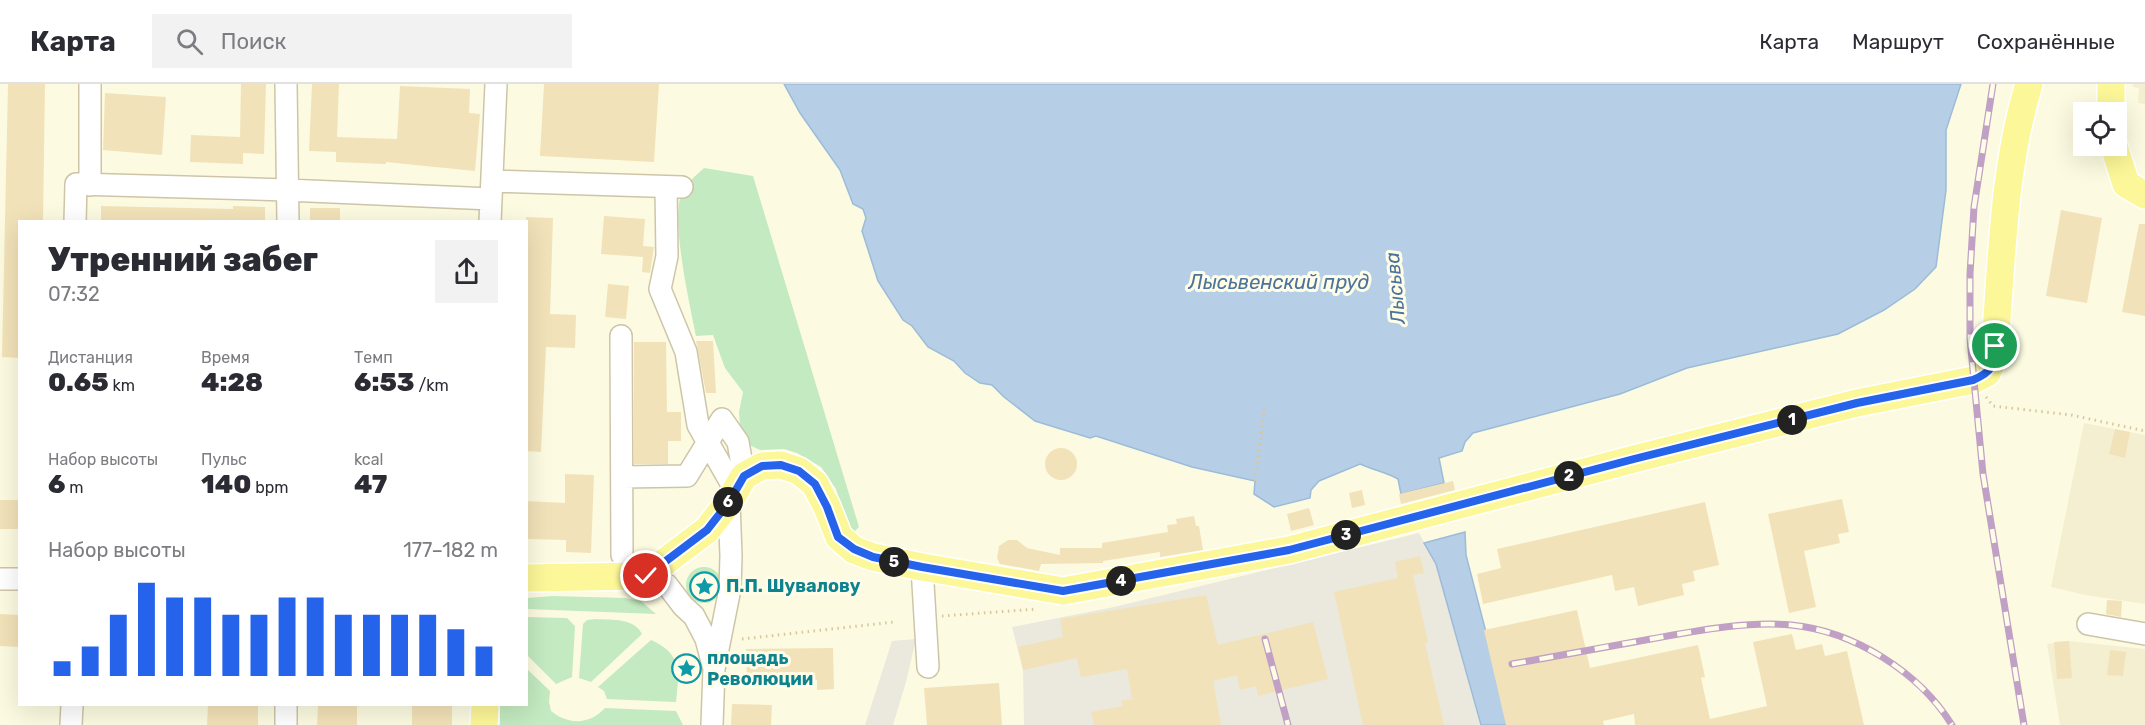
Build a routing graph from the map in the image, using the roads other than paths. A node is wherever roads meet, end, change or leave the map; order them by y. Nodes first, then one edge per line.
1 (90, 84) edge
2 (286, 84) edge
3 (496, 84) edge
4 (2029, 84) edge
5 (2111, 84) edge
6 (2110, 102) edge
7 (2117, 156) edge
8 (90, 185) junction
9 (288, 190) junction
10 (491, 190) junction
11 (2145, 195) edge
12 (75, 220) edge
13 (288, 220) edge
14 (490, 220) edge
15 (621, 336) dead end
16 (708, 444) junction
17 (622, 477) junction
18 (736, 489) junction
19 (622, 555) dead end
20 (922, 567) junction
21 (646, 576) junction
22 (528, 578) edge
23 (0, 579) edge
24 (18, 579) edge
25 (2088, 624) dead end
26 (2145, 634) edge
27 (928, 667) dead end
28 (714, 669) junction
29 (72, 706) edge
30 (286, 706) edge
31 (485, 706) edge
32 (71, 725) edge
33 (286, 725) edge
34 (484, 725) edge
35 (712, 725) edge

1 - 8 street
2 - 9 street
3 - 10 street
4 - 20 main road
5 - 6 main road
7 - 11 main road
8 - 9 street
8 - 12 street
9 - 10 street
9 - 13 street
10 - 14 street
10 - 16 street
15 - 17 street
16 - 17 street
16 - 18 street
16 - 18 street
17 - 19 street
18 - 20 main road
18 - 21 main road
18 - 28 street
20 - 27 street
21 - 22 main road
21 - 28 street
23 - 24 street
25 - 26 street
28 - 35 street
29 - 32 street
30 - 33 street
31 - 34 main road

